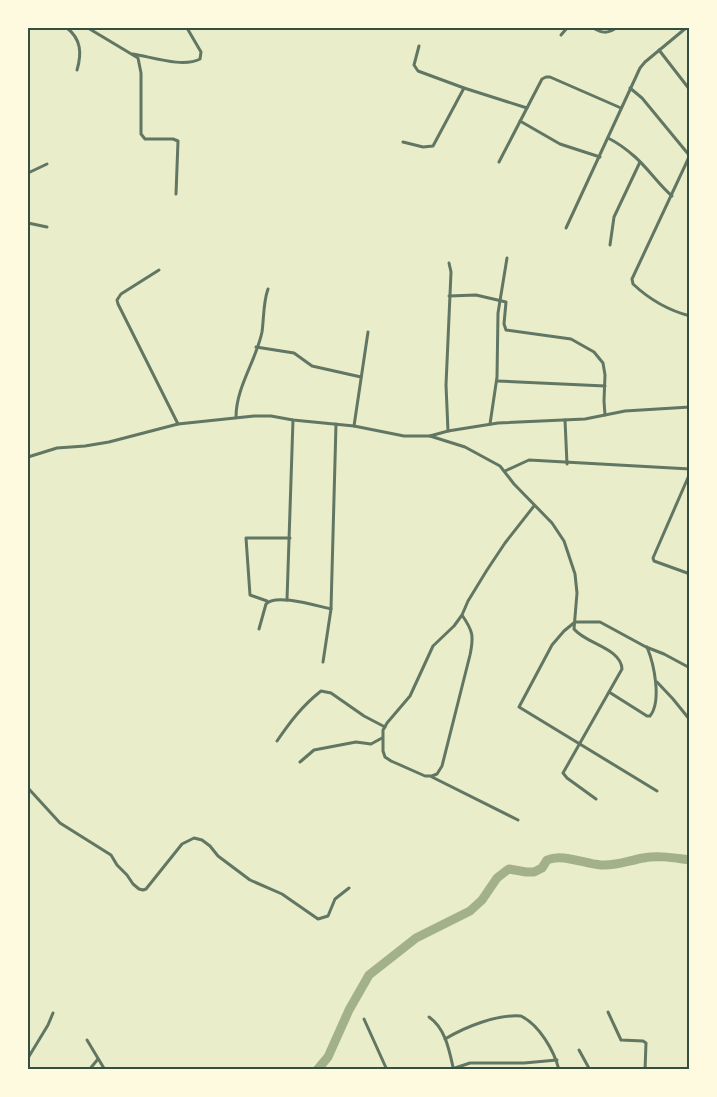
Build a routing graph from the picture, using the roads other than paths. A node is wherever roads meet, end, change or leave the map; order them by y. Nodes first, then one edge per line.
1 (67, 28) edge
2 (88, 28) edge
3 (187, 28) edge
4 (567, 28) edge
5 (593, 28) edge
6 (616, 28) edge
7 (686, 28) edge
8 (561, 35) dead end
9 (419, 46) dead end
10 (659, 50) junction
11 (132, 54) junction
12 (77, 70) dead end
13 (464, 88) junction
14 (630, 88) junction
15 (690, 90) edge
16 (527, 108) junction
17 (621, 108) junction
18 (520, 121) junction
19 (608, 138) junction
20 (403, 142) dead end
21 (689, 155) edge
22 (600, 157) junction
23 (499, 162) dead end
24 (640, 162) junction
25 (47, 164) dead end
26 (28, 173) edge
27 (176, 194) dead end
28 (672, 196) junction
29 (28, 223) edge
30 (47, 227) dead end
31 (566, 228) dead end
32 (610, 245) dead end
33 (507, 258) dead end
34 (449, 263) dead end
35 (159, 270) dead end
36 (268, 289) dead end
37 (449, 296) junction
38 (500, 301) junction
39 (690, 316) edge
40 (368, 332) dead end
41 (256, 347) junction
42 (361, 377) junction
43 (497, 381) junction
44 (605, 386) junction
45 (690, 407) edge
46 (605, 415) junction
47 (236, 418) junction
48 (293, 420) junction
49 (565, 420) junction
50 (178, 424) junction
51 (336, 424) junction
52 (490, 424) junction
53 (354, 426) junction
54 (448, 432) junction
55 (430, 436) junction
56 (28, 458) edge
57 (567, 464) junction
58 (690, 469) edge
59 (504, 472) junction
60 (690, 473) edge
61 (534, 506) junction
62 (290, 538) junction
63 (690, 574) edge
64 (287, 600) junction
65 (267, 601) junction
66 (330, 609) junction
67 (462, 615) junction
68 (575, 622) junction
69 (259, 629) dead end
70 (646, 647) junction
71 (323, 662) dead end
72 (690, 668) edge
73 (657, 682) junction
74 (608, 692) junction
75 (690, 720) edge
76 (385, 726) junction
77 (382, 738) junction
78 (277, 741) dead end
79 (578, 744) junction
80 (300, 762) dead end
81 (432, 776) junction
82 (28, 788) edge
83 (657, 791) dead end
84 (596, 799) dead end
85 (518, 820) dead end
86 (349, 888) dead end
87 (608, 1012) dead end
88 (53, 1013) dead end
89 (429, 1017) dead end
90 (364, 1019) dead end
91 (445, 1038) junction
92 (87, 1040) dead end
93 (579, 1050) dead end
94 (28, 1058) edge
95 (98, 1059) junction
96 (557, 1060) junction
97 (453, 1067) junction
98 (89, 1070) edge
99 (105, 1070) edge
100 (386, 1070) edge
101 (449, 1070) edge
102 (559, 1070) edge
103 (590, 1070) edge
104 (645, 1070) edge

1 - 12 street
2 - 11 street
3 - 11 street
4 - 8 street
5 - 6 street
7 - 10 street
9 - 13 street
10 - 14 street
10 - 15 street
11 - 27 street
13 - 16 street
13 - 20 street
14 - 17 street
14 - 21 street
16 - 17 street
16 - 18 street
17 - 19 street
18 - 22 street
18 - 23 street
19 - 22 street
19 - 24 street
21 - 28 street
22 - 31 street
24 - 28 street
24 - 32 street
25 - 26 street
28 - 39 street
29 - 30 street
33 - 38 street
34 - 37 street
35 - 50 street
36 - 41 street
37 - 38 street
37 - 54 street
38 - 43 street
38 - 44 street
40 - 42 street
41 - 42 street
41 - 47 street
42 - 53 street
43 - 44 street
43 - 52 street
44 - 46 street
45 - 46 street
46 - 49 street
47 - 48 street
47 - 50 street
48 - 51 street
48 - 62 street
49 - 52 street
49 - 57 street
50 - 56 street
51 - 53 street
51 - 66 street
52 - 54 street
53 - 55 street
54 - 55 street
55 - 59 street
57 - 58 street
57 - 59 street
59 - 61 street
60 - 63 street
61 - 67 street
61 - 68 street
62 - 64 street
62 - 65 street
64 - 65 street
64 - 66 street
65 - 69 street
66 - 71 street
67 - 76 street
67 - 81 street
68 - 70 street
68 - 74 street
68 - 79 street
70 - 72 street
70 - 73 street
73 - 74 street
73 - 75 street
74 - 79 street
76 - 77 street
76 - 78 street
77 - 80 street
77 - 81 street
79 - 83 street
79 - 84 street
81 - 85 street
82 - 86 street
87 - 104 street
88 - 94 street
89 - 91 street
90 - 100 street
91 - 96 street
91 - 97 street
92 - 95 street
93 - 103 street
95 - 98 street
95 - 99 street
96 - 97 street
96 - 102 street
97 - 101 street

